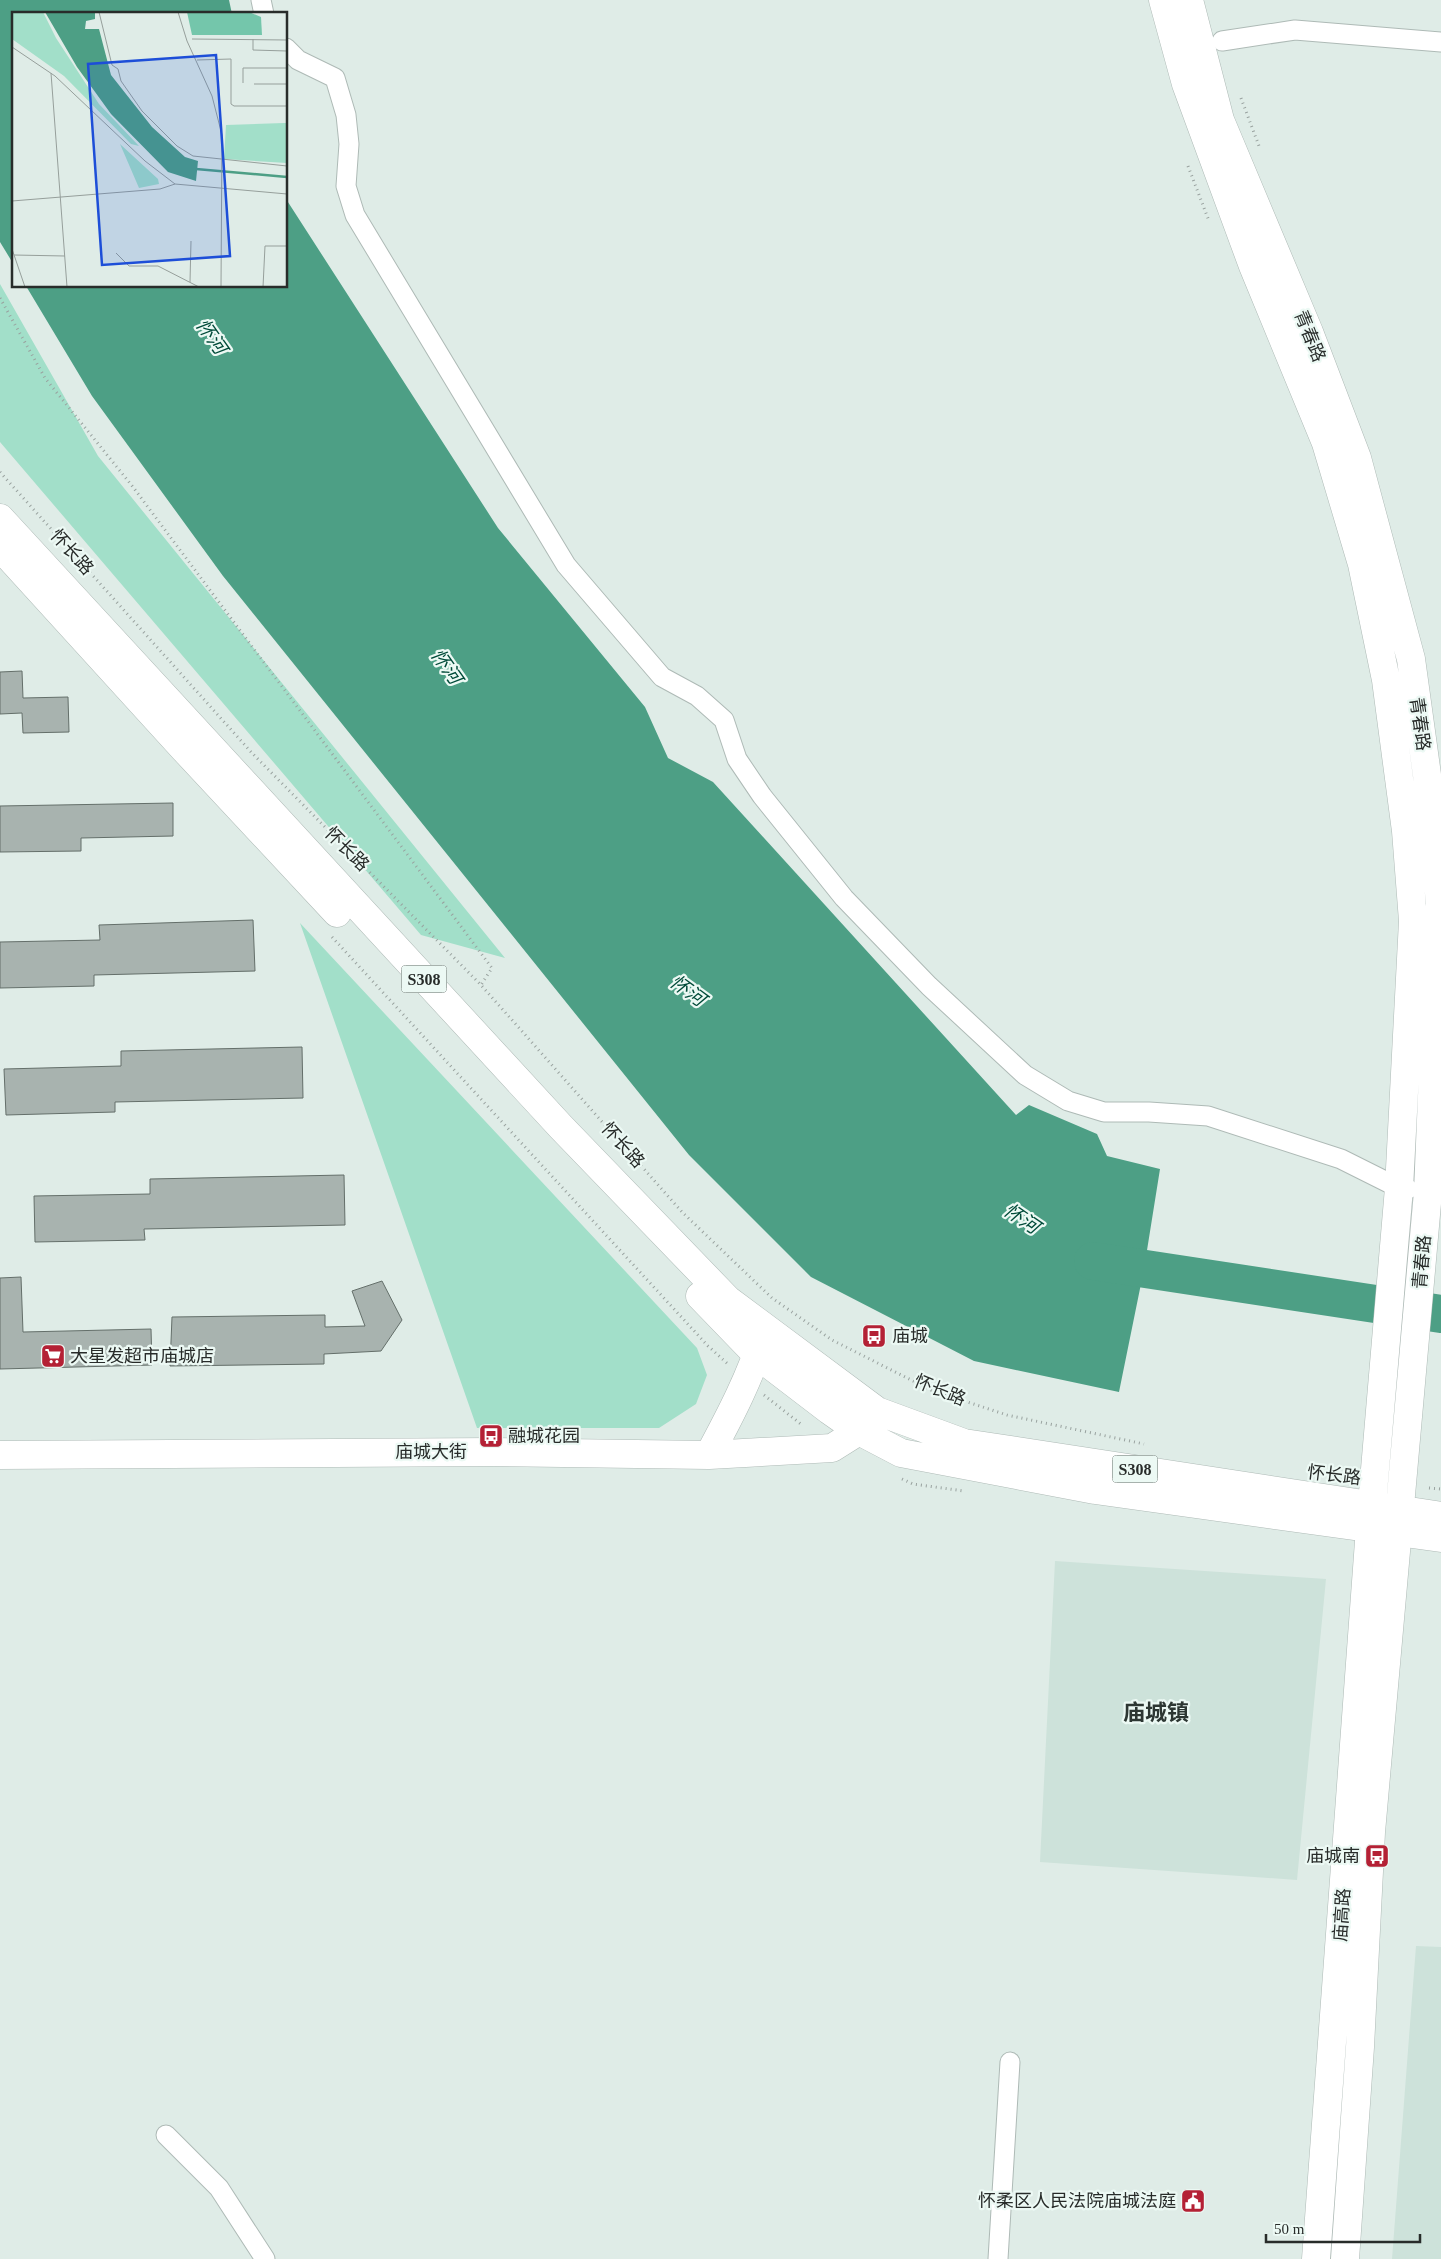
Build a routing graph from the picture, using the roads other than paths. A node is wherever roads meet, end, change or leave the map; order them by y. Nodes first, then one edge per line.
1 (1162, 0) edge
2 (1189, 0) edge
3 (1222, 41) dead end
4 (1441, 42) edge
5 (288, 50) edge
6 (0, 518) edge
7 (0, 547) edge
8 (1399, 1188) junction
9 (1435, 1192) edge
10 (765, 1328) junction
11 (757, 1355) junction
12 (868, 1421) junction
13 (0, 1455) edge
14 (709, 1455) junction
15 (1402, 1484) joint
16 (1382, 1511) junction
17 (1441, 1516) edge
18 (1441, 1538) edge
19 (1010, 2062) dead end
20 (166, 2135) dead end
21 (265, 2259) edge
22 (998, 2259) edge
23 (1316, 2259) edge
24 (1345, 2259) edge

1 - 8 main road, 青春路
2 - 9 main road, 青春路
3 - 4 street
5 - 8 street
6 - 10 main road, 怀长路 / S308
7 - 11 main road, 怀长路 / S308
8 - 9 street
8 - 16 main road, 青春路
9 - 15 main road, 青春路
10 - 11 main road
10 - 12 main road, 怀长路 / S308
11 - 12 main road, 怀长路 / S308
11 - 14 main road
12 - 14 main road, 庙城大街
12 - 16 main road, 怀长路 / S308
13 - 14 main road, 庙城大街
15 - 16 main road, 庙高路
16 - 17 main road, 怀长路 / S308
16 - 18 main road, 怀长路 / S308
16 - 23 main road, 庙高路
16 - 24 main road, 庙高路
19 - 22 street
20 - 21 street

